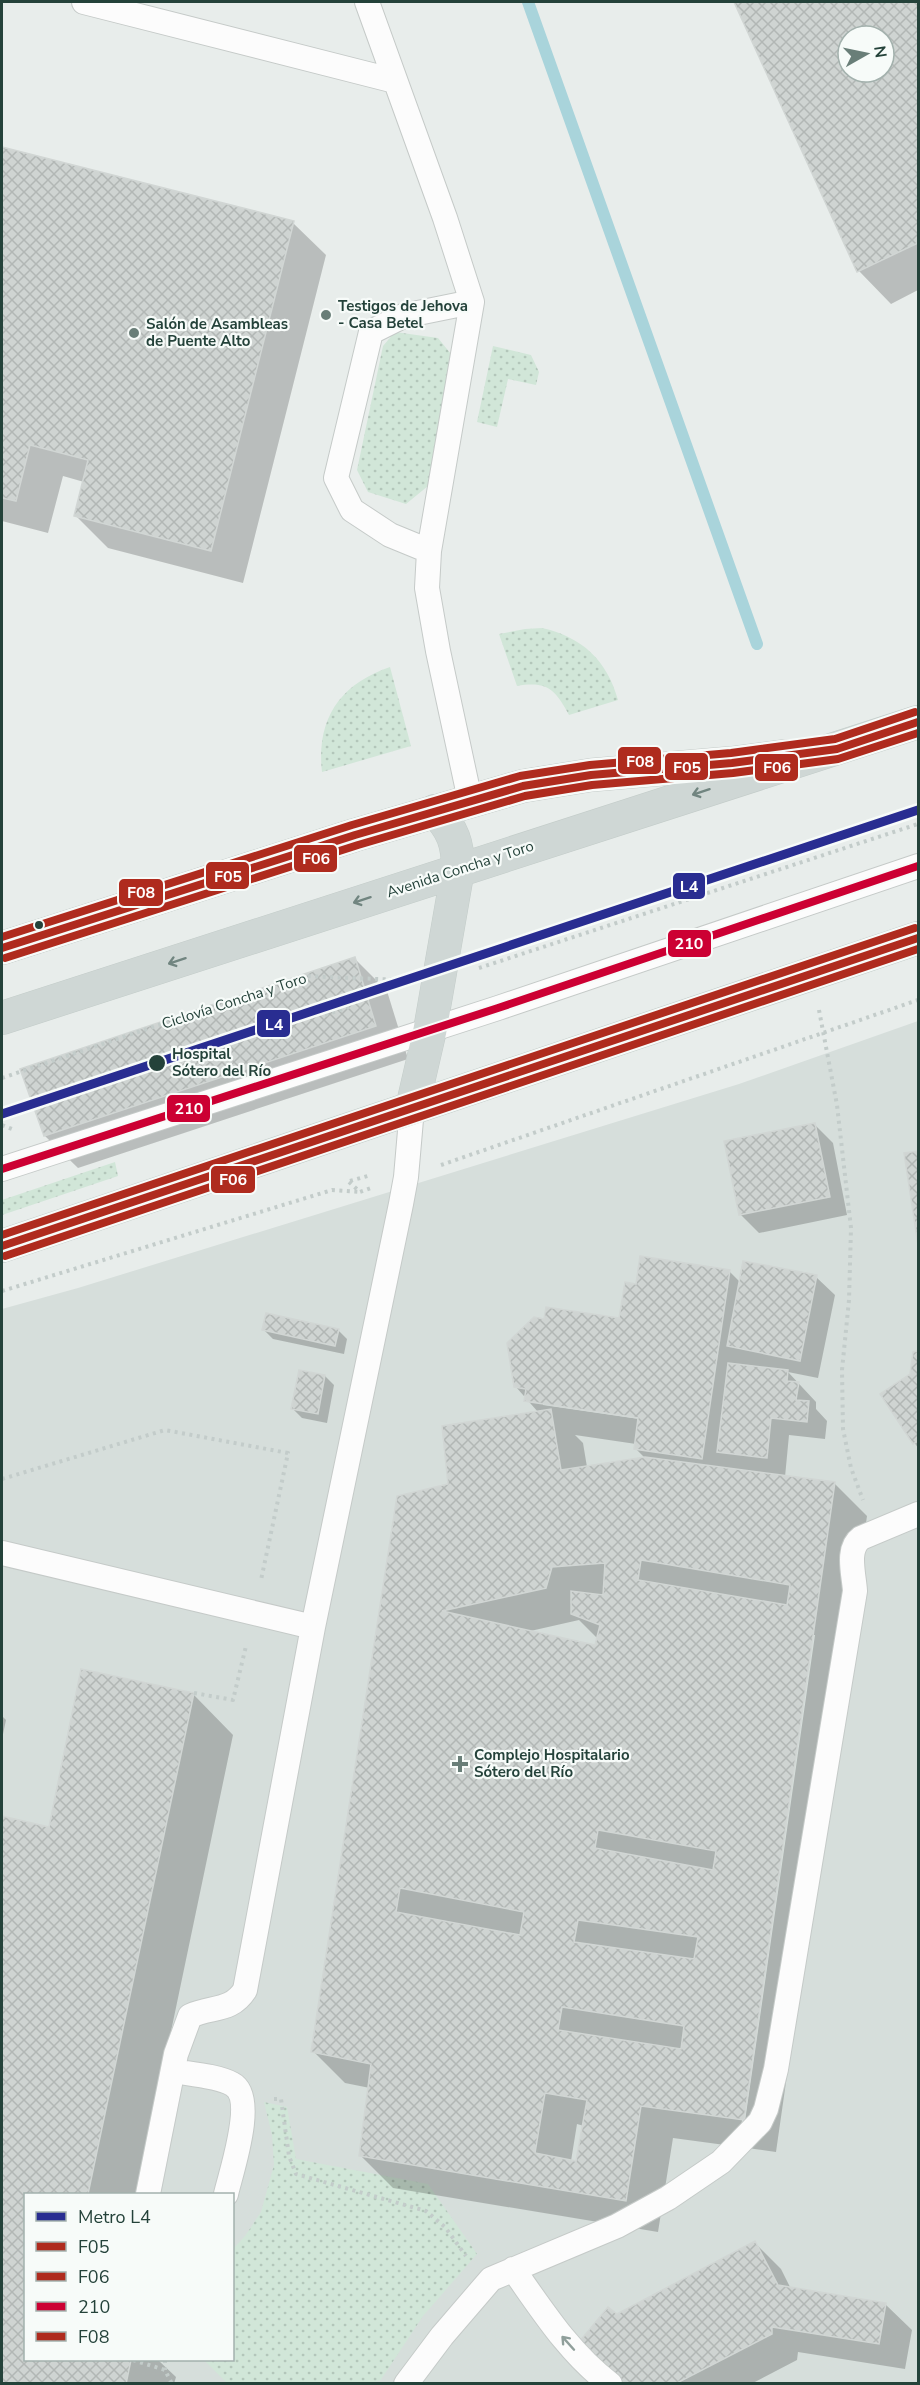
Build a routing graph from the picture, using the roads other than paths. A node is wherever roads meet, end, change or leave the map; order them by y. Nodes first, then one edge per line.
1 (84, 2) edge
2 (367, 2) edge
3 (395, 81) junction
4 (472, 302) junction
5 (429, 551) junction
6 (918, 722) edge
7 (837, 749) junction
8 (470, 800) junction
9 (435, 811) junction
10 (918, 866) edge
11 (458, 869) junction
12 (918, 938) edge
13 (2, 948) edge
14 (2, 1018) edge
15 (430, 1030) junction
16 (412, 1108) junction
17 (2, 1168) edge
18 (2, 1246) edge
19 (918, 1514) edge
20 (2, 1553) edge
21 (313, 1627) junction
22 (173, 2070) junction
23 (148, 2193) edge
24 (226, 2193) edge
25 (513, 2269) junction
26 (406, 2384) edge
27 (610, 2384) edge

1 - 3 lane
2 - 3 lane
3 - 4 lane
4 - 5 lane
4 - 5 lane
5 - 8 lane
6 - 7 main road, Avenida Concha y Toro
7 - 8 street
7 -> 11 main road, Avenida Concha y Toro
8 - 9 street
9 - 11 main road
9 - 13 street
10 - 15 lane
11 -> 14 main road, Avenida Concha y Toro
11 - 15 main road
12 - 16 main road
15 - 16 main road
15 - 17 lane
16 - 18 main road
16 - 21 lane
19 - 25 lane
20 - 21 lane
21 - 22 lane
22 - 23 lane
22 - 24 lane
25 - 26 lane
27 -> 25 lane

